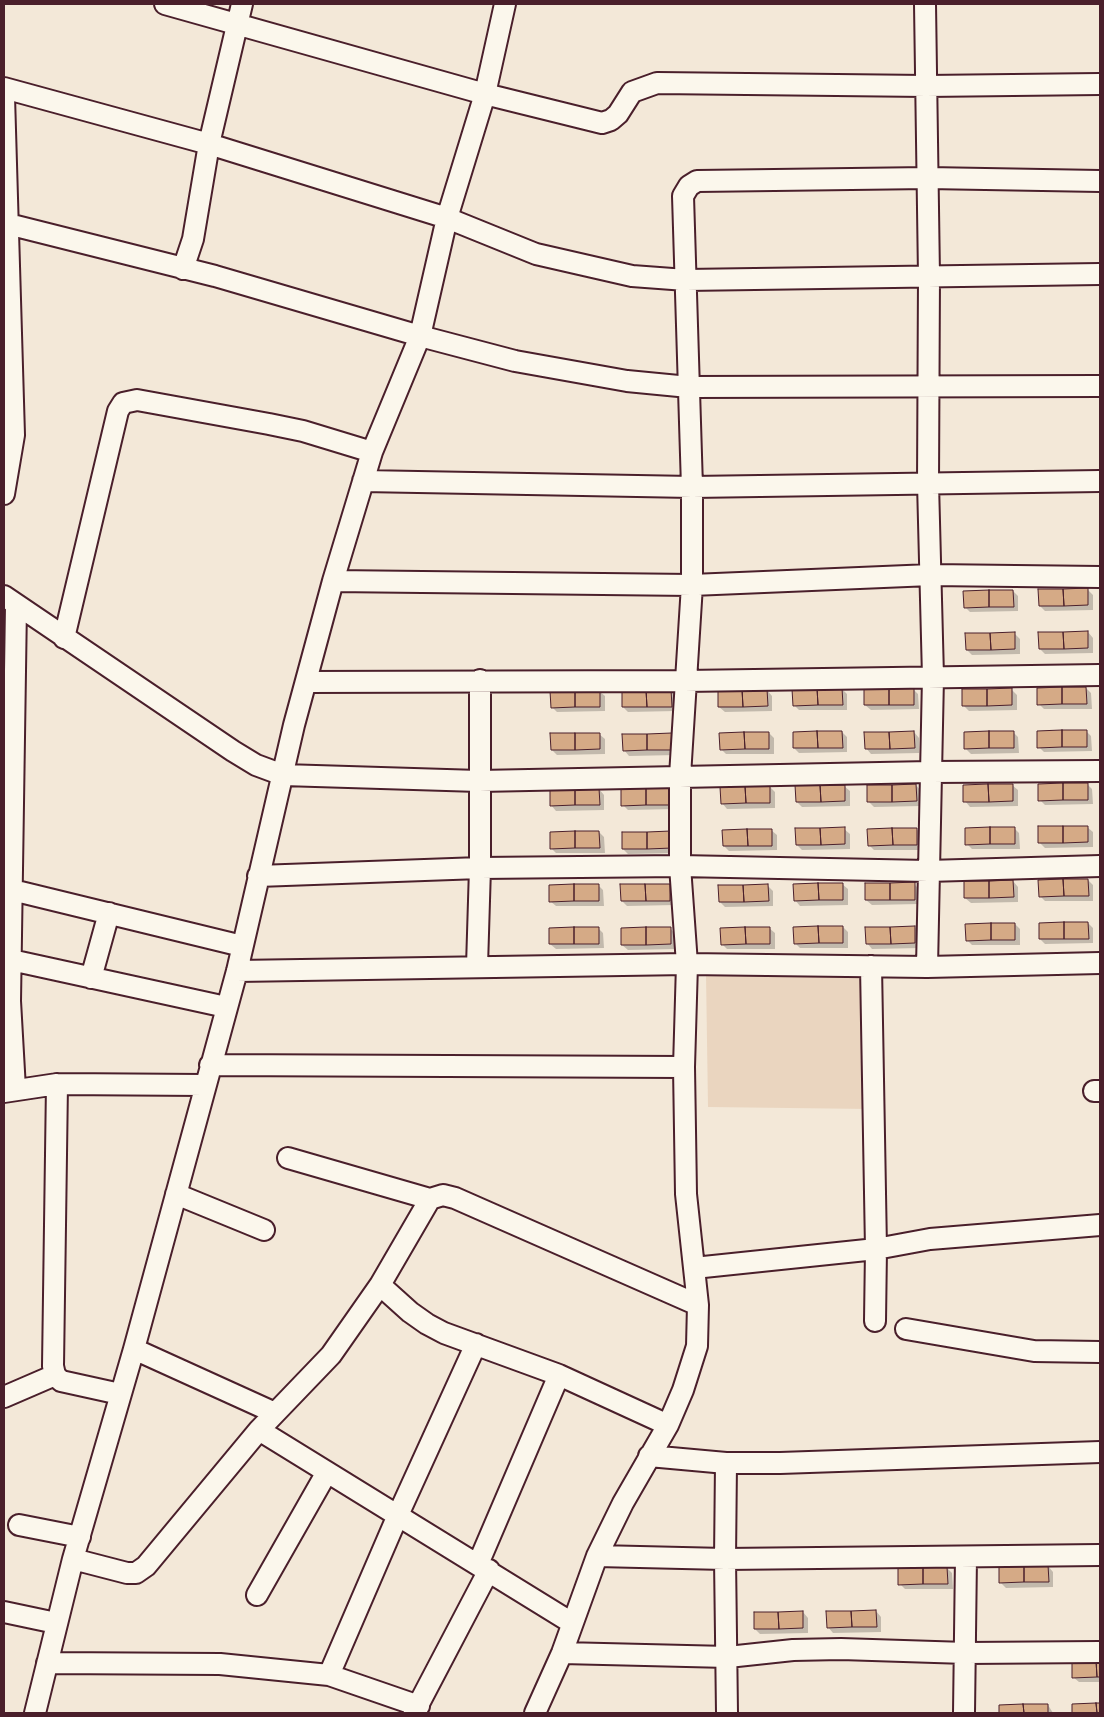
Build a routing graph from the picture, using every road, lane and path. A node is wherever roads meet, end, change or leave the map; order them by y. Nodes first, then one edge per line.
1 (165, 4) edge
2 (242, 4) edge
3 (505, 4) edge
4 (925, 4) edge
5 (237, 25) junction
6 (1100, 84) edge
7 (926, 86) junction
8 (4, 88) edge
9 (485, 94) junction
10 (4, 96) edge
11 (209, 144) junction
12 (928, 178) junction
13 (1100, 181) edge
14 (447, 218) junction
15 (6, 223) edge
16 (183, 269) junction
17 (1100, 274) edge
18 (930, 276) junction
19 (686, 280) junction
20 (420, 336) junction
21 (1100, 386) edge
22 (689, 387) junction
23 (928, 387) junction
24 (372, 452) junction
25 (363, 481) junction
26 (1100, 481) edge
27 (928, 483) junction
28 (692, 488) junction
29 (4, 494) edge
30 (931, 574) junction
31 (1100, 576) edge
32 (333, 581) junction
33 (692, 585) junction
34 (10, 601) edge
35 (64, 638) junction
36 (1100, 675) edge
37 (933, 678) junction
38 (480, 680) junction
39 (686, 680) junction
40 (306, 682) junction
41 (1100, 771) edge
42 (930, 772) junction
43 (283, 775) junction
44 (680, 776) junction
45 (479, 781) junction
46 (680, 866) junction
47 (1100, 866) edge
48 (480, 868) junction
49 (928, 871) junction
50 (258, 876) junction
51 (8, 889) edge
52 (109, 913) junction
53 (242, 946) junction
54 (11, 960) junction
55 (1100, 963) edge
56 (687, 964) junction
57 (476, 966) junction
58 (871, 966) junction
59 (927, 967) junction
60 (237, 971) junction
61 (91, 978) junction
62 (7, 1000) edge
63 (226, 1007) junction
64 (210, 1065) junction
65 (684, 1067) junction
66 (57, 1084) junction
67 (204, 1085) junction
68 (9, 1090) edge
69 (288, 1158) dead end
70 (176, 1194) junction
71 (430, 1199) junction
72 (1100, 1225) edge
73 (264, 1230) dead end
74 (876, 1249) junction
75 (694, 1268) junction
76 (380, 1285) junction
77 (698, 1305) junction
78 (875, 1321) dead end
79 (906, 1329) dead end
80 (476, 1344) junction
81 (134, 1349) junction
82 (1100, 1352) edge
83 (55, 1375) junction
84 (559, 1375) junction
85 (120, 1394) junction
86 (4, 1397) edge
87 (275, 1413) junction
88 (668, 1425) junction
89 (259, 1430) junction
90 (1100, 1452) edge
91 (649, 1456) junction
92 (726, 1462) junction
93 (327, 1472) junction
94 (398, 1515) junction
95 (19, 1525) dead end
96 (80, 1537) junction
97 (1100, 1555) edge
98 (597, 1556) junction
99 (966, 1558) junction
100 (73, 1559) junction
101 (725, 1559) junction
102 (483, 1567) junction
103 (257, 1594) dead end
104 (4, 1612) edge
105 (56, 1623) junction
106 (572, 1623) junction
107 (1100, 1652) edge
108 (562, 1653) junction
109 (966, 1653) junction
110 (728, 1657) junction
111 (47, 1663) junction
112 (329, 1675) junction
113 (416, 1710) edge
114 (538, 1712) edge
115 (35, 1713) edge
116 (727, 1713) edge
117 (964, 1713) edge

1 - 5 street
2 - 5 street
3 - 9 street
4 - 7 street
5 - 9 street
5 - 11 street
6 - 7 street
7 - 9 street
7 - 12 street
8 - 11 street
9 - 14 street
10 - 15 street
11 - 14 street
11 - 16 street
12 - 13 street
12 - 18 street
12 - 19 street
14 - 19 street
14 - 20 street
15 - 16 street
15 - 29 street
16 - 20 street
17 - 18 street
18 - 19 street
18 - 23 street
19 - 22 street
20 - 22 street
20 - 24 street
21 - 23 street
22 - 23 street
22 - 28 street
23 - 27 street
24 - 25 street
24 - 35 street
25 - 28 street
25 - 32 street
26 - 27 street
27 - 28 street
27 - 30 street
28 - 33 street
30 - 31 street
30 - 33 street
30 - 37 street
32 - 33 street
32 - 40 street
33 - 39 street
34 - 35 street
34 - 51 street
35 - 43 street
36 - 37 street
37 - 39 street
37 - 42 street
38 - 39 street
38 - 40 street
38 - 45 street
39 - 44 street
40 - 43 street
41 - 42 street
42 - 44 street
42 - 49 street
43 - 45 street
43 - 50 street
44 - 45 street
44 - 46 street
45 - 48 street
46 - 48 street
46 - 49 street
46 - 56 street
47 - 49 street
48 - 50 street
48 - 57 street
49 - 59 street
50 - 53 street
51 - 52 street
51 - 54 street
52 - 53 street
52 - 61 street
53 - 60 street
54 - 61 street
54 - 62 street
55 - 59 street
56 - 57 street
56 - 58 street
56 - 65 street
57 - 60 street
58 - 59 street
58 - 74 street
60 - 63 street
61 - 63 street
62 - 68 street
63 - 64 street
64 - 65 street
64 - 67 street
65 - 75 street
66 - 67 street
66 - 68 street
66 - 83 street
67 - 70 street
69 - 71 street
70 - 73 street
70 - 81 street
71 - 76 street
71 - 77 street
72 - 74 street
74 - 75 street
74 - 78 street
75 - 77 street
76 - 80 street
76 - 87 street
77 - 88 street
79 - 82 street
80 - 84 street
80 - 94 street
81 - 85 street
81 - 87 street
83 - 85 street
83 - 86 street
84 - 88 street
84 - 102 street
85 - 96 street
87 - 89 street
88 - 91 street
89 - 93 street
89 - 100 street
90 - 92 street
91 - 92 street
91 - 98 street
92 - 101 street
93 - 94 street
93 - 103 street
94 - 102 street
94 - 112 street
95 - 96 street
96 - 100 street
97 - 99 street
98 - 101 street
98 - 106 street
99 - 101 street
99 - 109 street
100 - 105 street
101 - 110 street
102 - 106 street
102 - 113 street
104 - 105 street
105 - 111 street
106 - 108 street
107 - 109 street
108 - 110 street
108 - 114 street
109 - 110 street
109 - 117 street
110 - 116 street
111 - 112 street
111 - 115 street
112 - 113 street

